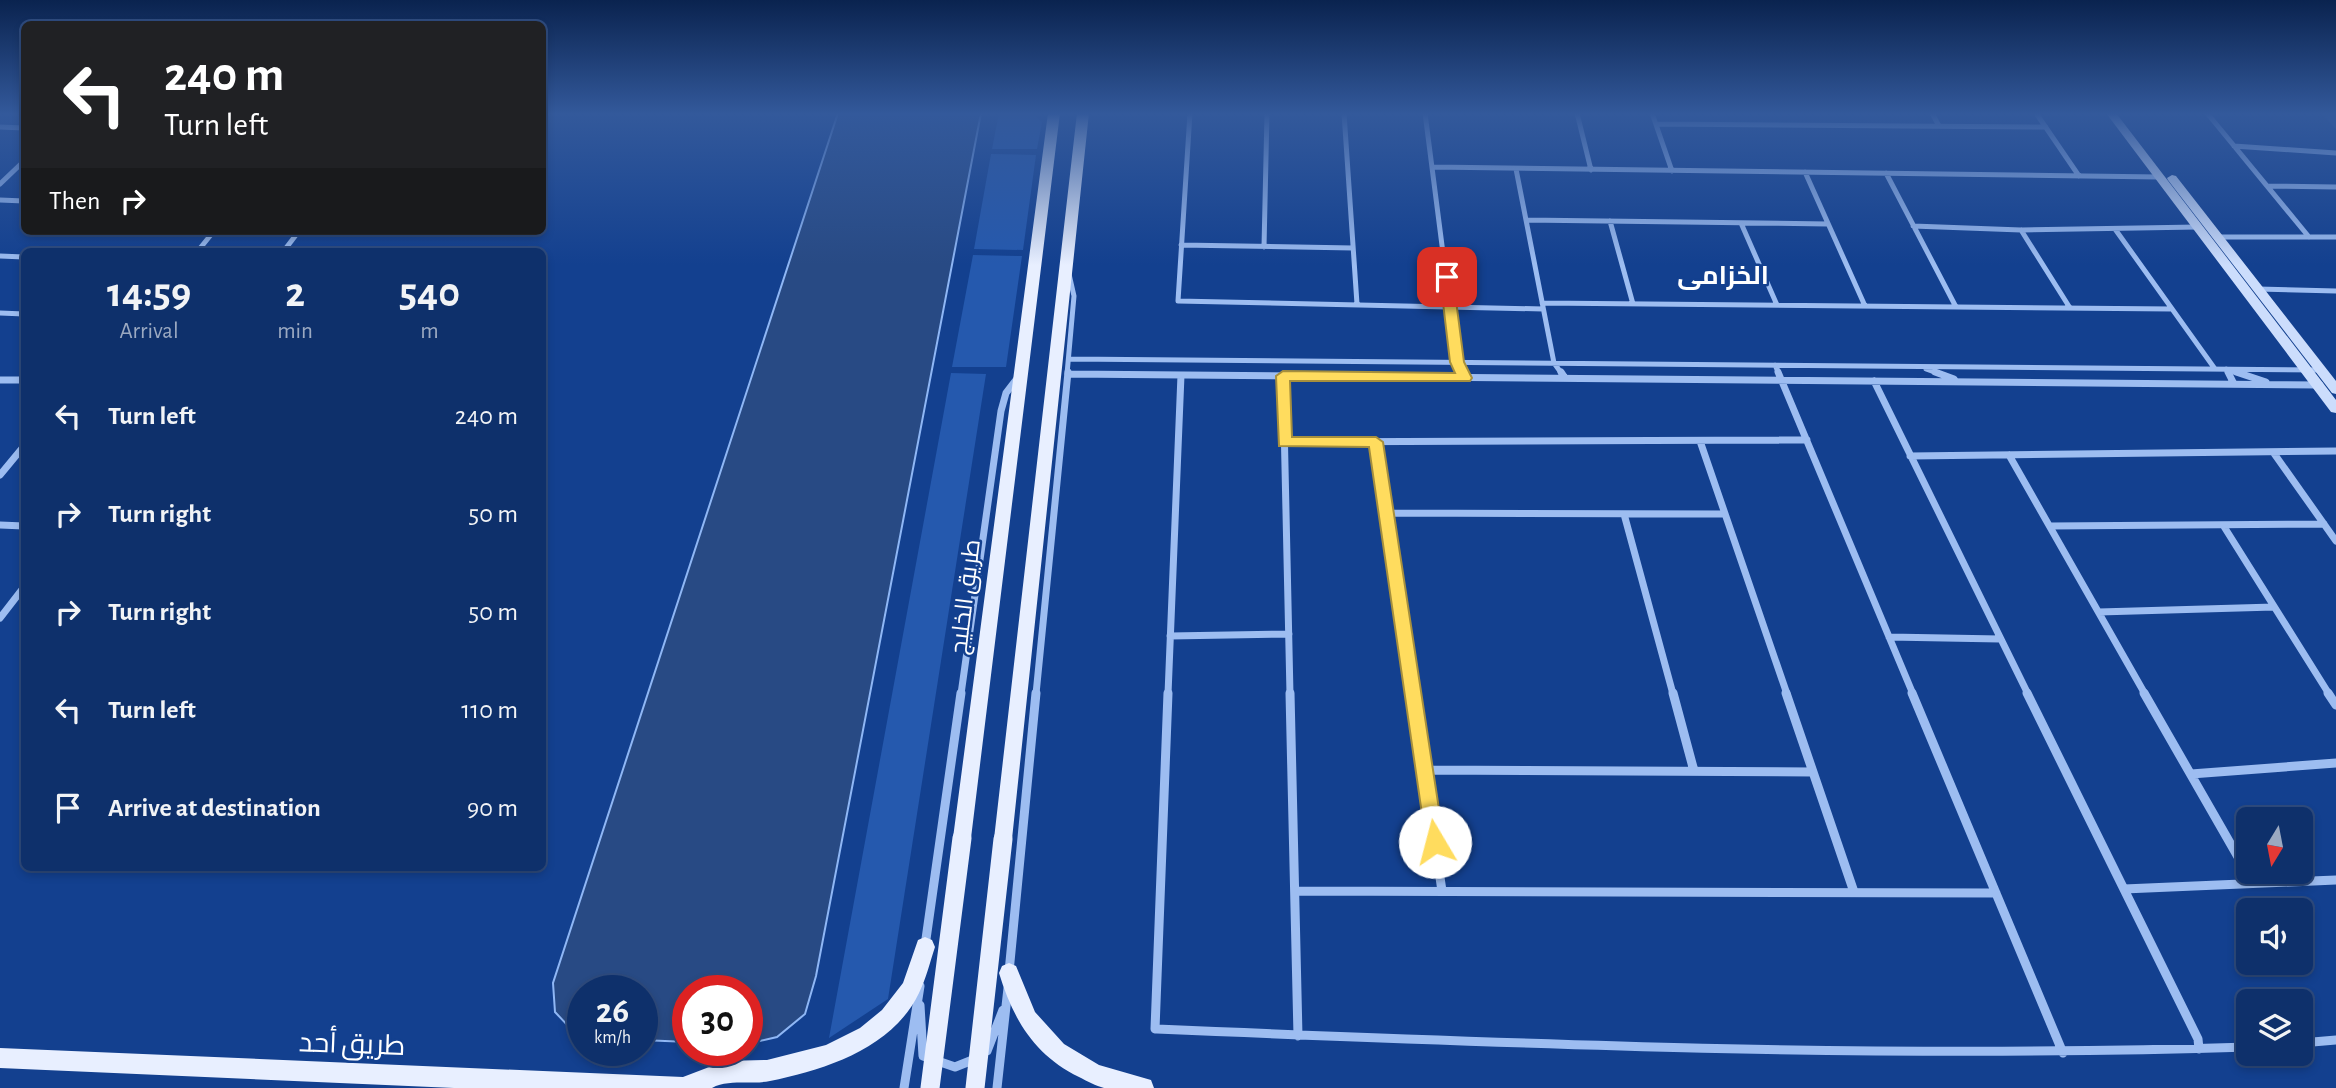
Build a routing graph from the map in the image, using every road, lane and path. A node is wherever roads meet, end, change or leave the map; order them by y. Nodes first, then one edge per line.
1 (21, 164) edge
2 (1048, 164) edge
3 (1078, 164) edge
4 (1187, 164) edge
5 (1266, 164) edge
6 (1347, 164) edge
7 (1433, 164) edge
8 (1589, 164) edge
9 (1670, 164) edge
10 (2071, 164) edge
11 (2150, 164) edge
12 (2162, 164) edge
13 (2249, 164) edge
14 (1433, 167) junction
15 (1516, 169) junction
16 (1591, 170) junction
17 (1672, 171) junction
18 (1805, 172) junction
19 (1886, 173) junction
20 (2079, 176) junction
21 (2160, 177) junction
22 (0, 184) edge
23 (2267, 186) junction
24 (2336, 187) edge
25 (0, 200) edge
26 (21, 201) edge
27 (1526, 220) junction
28 (1610, 221) junction
29 (1741, 223) junction
30 (1828, 224) junction
31 (1913, 226) junction
32 (2197, 227) junction
33 (2115, 229) junction
34 (2021, 230) junction
35 (2218, 237) junction
36 (2309, 237) junction
37 (2336, 237) edge
38 (1181, 245) junction
39 (1264, 247) junction
40 (1353, 248) junction
41 (0, 256) edge
42 (21, 257) edge
43 (1067, 263) junction
44 (2258, 289) junction
45 (2336, 291) edge
46 (1633, 303) junction
47 (1357, 304) junction
48 (1450, 305) junction
49 (1777, 305) junction
50 (1543, 306) junction
51 (1866, 306) junction
52 (1956, 307) junction
53 (2070, 308) junction
54 (2172, 309) junction
55 (0, 313) edge
56 (21, 314) edge
57 (1069, 359) junction
58 (1457, 362) junction
59 (1554, 363) junction
60 (1775, 365) junction
61 (1919, 366) junction
62 (2215, 369) junction
63 (2305, 369) junction
64 (2320, 370) junction
65 (1021, 373) junction
66 (1068, 374) junction
67 (1181, 375) junction
68 (1283, 376) junction
69 (1465, 378) junction
70 (1565, 379) junction
71 (0, 380) edge
72 (21, 380) edge
73 (1782, 380) junction
74 (1874, 381) junction
75 (1961, 382) junction
76 (2234, 384) junction
77 (2273, 385) junction
78 (2318, 385) junction
79 (2334, 388) edge
80 (2336, 410) edge
81 (1700, 440) junction
82 (1807, 440) junction
83 (1376, 442) junction
84 (1284, 443) junction
85 (21, 450) edge
86 (2336, 451) edge
87 (2273, 452) junction
88 (2009, 455) junction
89 (1910, 456) junction
90 (0, 475) edge
91 (1386, 513) junction
92 (1624, 514) junction
93 (1725, 514) junction
94 (2324, 524) junction
95 (0, 525) edge
96 (2222, 525) junction
97 (21, 526) edge
98 (2050, 526) junction
99 (2336, 541) edge
100 (21, 591) edge
101 (2274, 607) junction
102 (2099, 612) junction
103 (0, 618) edge
104 (1289, 634) junction
105 (1171, 636) junction
106 (1889, 637) junction
107 (2000, 639) junction
108 (2336, 705) edge
109 (2336, 763) edge
110 (1424, 769) junction
111 (1694, 771) junction
112 (1813, 772) junction
113 (2191, 774) junction
114 (2236, 853) edge
115 (2336, 880) edge
116 (2314, 881) edge
117 (2236, 884) edge
118 (2124, 889) junction
119 (1295, 891) junction
120 (1442, 891) junction
121 (1854, 892) junction
122 (1996, 893) junction
123 (925, 947) junction
124 (1009, 973) junction
125 (919, 986) junction
126 (1006, 1001) junction
127 (1298, 1036) junction
128 (2336, 1040) edge
129 (2313, 1042) edge
130 (2236, 1048) edge
131 (2199, 1049) junction
132 (2063, 1053) junction
133 (0, 1058) edge
134 (692, 1088) edge
135 (904, 1088) edge
136 (930, 1088) edge
137 (975, 1088) edge
138 (997, 1088) edge
139 (1143, 1088) edge

1 - 22 street
2 - 65 main road, طريق الخليج
3 - 43 main road
4 - 38 street
5 - 39 street
6 - 40 street
7 - 14 street
8 - 16 street
9 - 17 street
10 - 20 street
11 - 21 street
12 - 35 street
13 - 23 street
14 - 15 street
14 - 48 street
15 - 16 street
15 - 27 street
16 - 17 street
17 - 18 street
18 - 19 street
18 - 30 street
19 - 20 street
19 - 31 street
20 - 21 street
21 - 32 street
23 - 24 street
23 - 36 street
25 - 26 street
27 - 28 street
27 - 50 street
28 - 29 street
28 - 46 street
29 - 30 street
29 - 49 street
30 - 51 street
31 - 34 street
31 - 52 street
32 - 33 street
32 - 63 street
33 - 34 street
33 - 54 street
34 - 53 street
35 - 36 street
35 - 44 street
36 - 37 street
38 - 39 street
38 - 47 street
39 - 40 street
40 - 47 street
41 - 42 street
43 - 57 street
43 - 137 main road, bridge
44 - 45 street
44 - 64 street
46 - 49 street
46 - 50 street
47 - 48 street
48 - 50 street
48 - 58 street
49 - 51 street
50 - 59 street
51 - 52 street
52 - 53 street
53 - 54 street
54 - 62 street
55 - 56 street
57 - 58 street
57 - 66 street
58 - 59 street
58 - 69 street
59 - 60 street
59 - 70 street
60 - 61 street
60 - 73 street
61 - 62 street
61 - 75 street
62 - 63 street
63 - 64 street
63 - 78 street
64 - 79 street
65 - 123 street
65 - 136 main road, طريق الخليج, bridge
66 - 67 street
66 - 124 street
67 - 68 street
67 - 105 street
68 - 69 street
68 - 84 street
69 - 70 street
70 - 73 street
71 - 72 street
73 - 74 street
73 - 82 street
74 - 75 street
74 - 89 street
75 - 76 street
76 - 77 street
76 - 77 street
77 - 78 street
78 - 79 street
78 - 80 street
81 - 82 street
81 - 83 street
81 - 93 street
82 - 106 street
83 - 84 street
83 - 91 street
84 - 104 street
85 - 90 street
86 - 87 street
87 - 88 street
87 - 94 street
88 - 89 street
88 - 98 street
89 - 107 street
91 - 92 street
91 - 110 street
92 - 93 street
92 - 111 street
93 - 112 street
94 - 96 street
94 - 99 street
95 - 97 street
96 - 98 street
96 - 101 street
98 - 102 street
100 - 103 street
101 - 102 street
101 - 108 street
102 - 113 street
104 - 105 street
104 - 119 street
105 - 127 street
106 - 107 street
106 - 122 street
107 - 118 street
109 - 113 street
110 - 111 street
110 - 120 street
111 - 112 street
112 - 121 street
113 - 114 street
115 - 116 street
117 - 118 street
118 - 131 street
119 - 120 street
119 - 127 street
120 - 121 street
121 - 122 street
122 - 132 street
123 - 125 street
123 - 134 main road
124 - 126 street
124 - 139 main road
125 - 126 street
125 - 135 street
126 - 138 street
127 - 132 street
128 - 129 street
130 - 131 street
131 - 132 street
133 - 134 main road, طريق أحد

